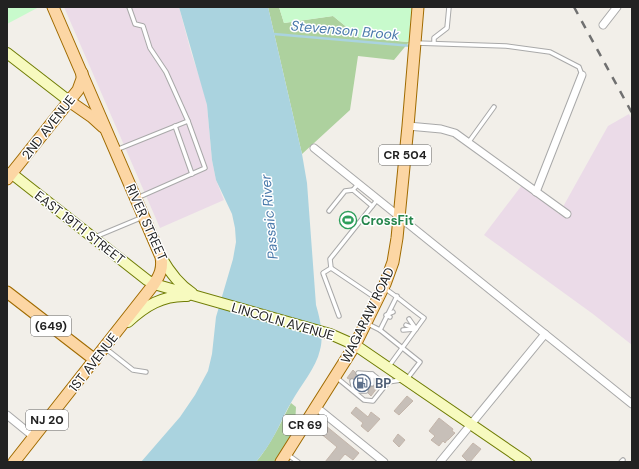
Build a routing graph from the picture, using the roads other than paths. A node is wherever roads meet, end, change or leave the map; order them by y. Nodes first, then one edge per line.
1 (53, 7) edge
2 (129, 7) edge
3 (418, 7) edge
4 (449, 7) edge
5 (617, 7) edge
6 (602, 25) dead end
7 (415, 42) junction
8 (434, 43) junction
9 (7, 53) edge
10 (82, 73) junction
11 (582, 75) joint
12 (69, 101) junction
13 (494, 107) dead end
14 (188, 121) junction
15 (175, 126) junction
16 (408, 126) junction
17 (110, 138) junction
18 (468, 143) junction
19 (314, 148) dead end
20 (115, 150) junction
21 (8, 174) edge
22 (192, 174) junction
23 (358, 184) junction
24 (353, 190) junction
25 (536, 192) junction
26 (136, 199) junction
27 (378, 199) junction
28 (372, 206) junction
29 (329, 211) dead end
30 (567, 214) dead end
31 (144, 216) junction
32 (399, 217) junction
33 (93, 238) junction
34 (161, 257) junction
35 (331, 268) junction
36 (154, 284) junction
37 (383, 288) junction
38 (7, 292) edge
39 (196, 296) junction
40 (397, 296) junction
41 (378, 300) junction
42 (393, 312) dead end
43 (386, 315) junction
44 (339, 316) dead end
45 (390, 317) dead end
46 (409, 319) dead end
47 (388, 322) dead end
48 (366, 323) junction
49 (406, 325) dead end
50 (416, 329) junction
51 (380, 330) junction
52 (403, 330) dead end
53 (544, 334) junction
54 (113, 336) junction
55 (355, 345) junction
56 (104, 348) junction
57 (402, 348) junction
58 (94, 360) junction
59 (388, 367) junction
60 (146, 372) dead end
61 (358, 374) dead end
62 (372, 374) junction
63 (335, 377) junction
64 (365, 379) dead end
65 (406, 380) junction
66 (352, 381) dead end
67 (372, 384) dead end
68 (386, 385) junction
69 (359, 386) dead end
70 (354, 391) junction
71 (366, 392) dead end
72 (632, 404) edge
73 (316, 407) junction
74 (7, 415) edge
75 (471, 424) junction
76 (34, 436) junction
77 (284, 458) edge
78 (14, 462) edge
79 (298, 462) edge
80 (384, 462) edge
81 (440, 462) edge
82 (526, 462) edge

1 - 10 main road, RIVER STREET
2 - 14 lane
3 - 7 main road, WAGARAW ROAD / CR 504
4 - 8 lane
5 - 6 street
7 - 8 lane
7 - 16 main road, WAGARAW ROAD / CR 504
8 - 11 lane
9 - 12 main road
10 - 12 main road, 2ND AVENUE
10 - 17 main road, RIVER STREET
11 - 25 street
12 - 17 main road, RIVER STREET
12 - 21 main road, 2ND AVENUE
13 - 18 lane
14 - 15 lane
14 - 22 lane
15 - 20 lane
15 - 22 lane
16 - 18 street
16 - 32 main road, WAGARAW ROAD / CR 504
17 - 20 main road, RIVER STREET
18 - 25 street
19 - 23 street
20 - 26 main road, RIVER STREET
21 - 33 main road, EAST 19TH STREET
22 - 26 lane
23 - 24 lane
23 - 27 street
24 - 28 lane
24 - 29 lane
25 - 30 street
26 - 31 main road, RIVER STREET
27 - 28 lane
27 - 32 street
28 - 35 lane
31 - 33 lane
31 - 34 main road, RIVER STREET
32 - 37 main road, WAGARAW ROAD / CR 504
32 - 53 street
33 - 36 main road, EAST 19TH STREET
34 - 36 main road, 1ST AVENUE
34 - 39 main road, RIVER STREET
35 - 41 lane
35 - 44 lane
36 - 39 main road, EAST 19TH STREET
36 - 54 main road, 1ST AVENUE
37 - 40 lane
37 - 41 main road, WAGARAW ROAD / CR 504
38 - 58 main road, (649)
39 - 54 main road
39 - 55 main road, LINCOLN AVENUE
40 - 43 lane
40 - 50 lane
41 - 48 main road, WAGARAW ROAD / CR 504
42 - 43 lane
43 - 45 lane
43 - 47 lane
43 - 51 lane
46 - 50 lane
48 - 51 lane
48 - 55 main road, WAGARAW ROAD / CR 504
49 - 50 lane
50 - 52 lane
50 - 57 lane
51 - 57 lane
53 - 72 street
53 - 75 street
54 - 56 main road, 1ST AVENUE / NJ 20
55 - 59 main road, LINCOLN AVENUE
55 - 63 main road, WAGARAW ROAD / CR 69
56 - 58 main road, 1ST AVENUE / NJ 20
56 - 60 lane
57 - 59 lane
57 - 65 lane
58 - 76 main road, 1ST AVENUE / NJ 20
59 - 65 main road, LINCOLN AVENUE
61 - 62 lane
62 - 64 lane
62 - 67 lane
62 - 68 lane
63 - 70 lane
63 - 73 main road, WAGARAW ROAD / CR 69
65 - 68 lane
65 - 75 main road, LINCOLN AVENUE
66 - 70 lane
68 - 70 lane
69 - 70 lane
70 - 71 lane
73 - 77 main road, WAGARAW ROAD / CR 69
73 - 80 street
74 - 76 street
75 - 81 street
75 - 82 main road, LINCOLN AVENUE
76 - 78 main road, 1ST AVENUE / NJ 20
77 - 79 lane

